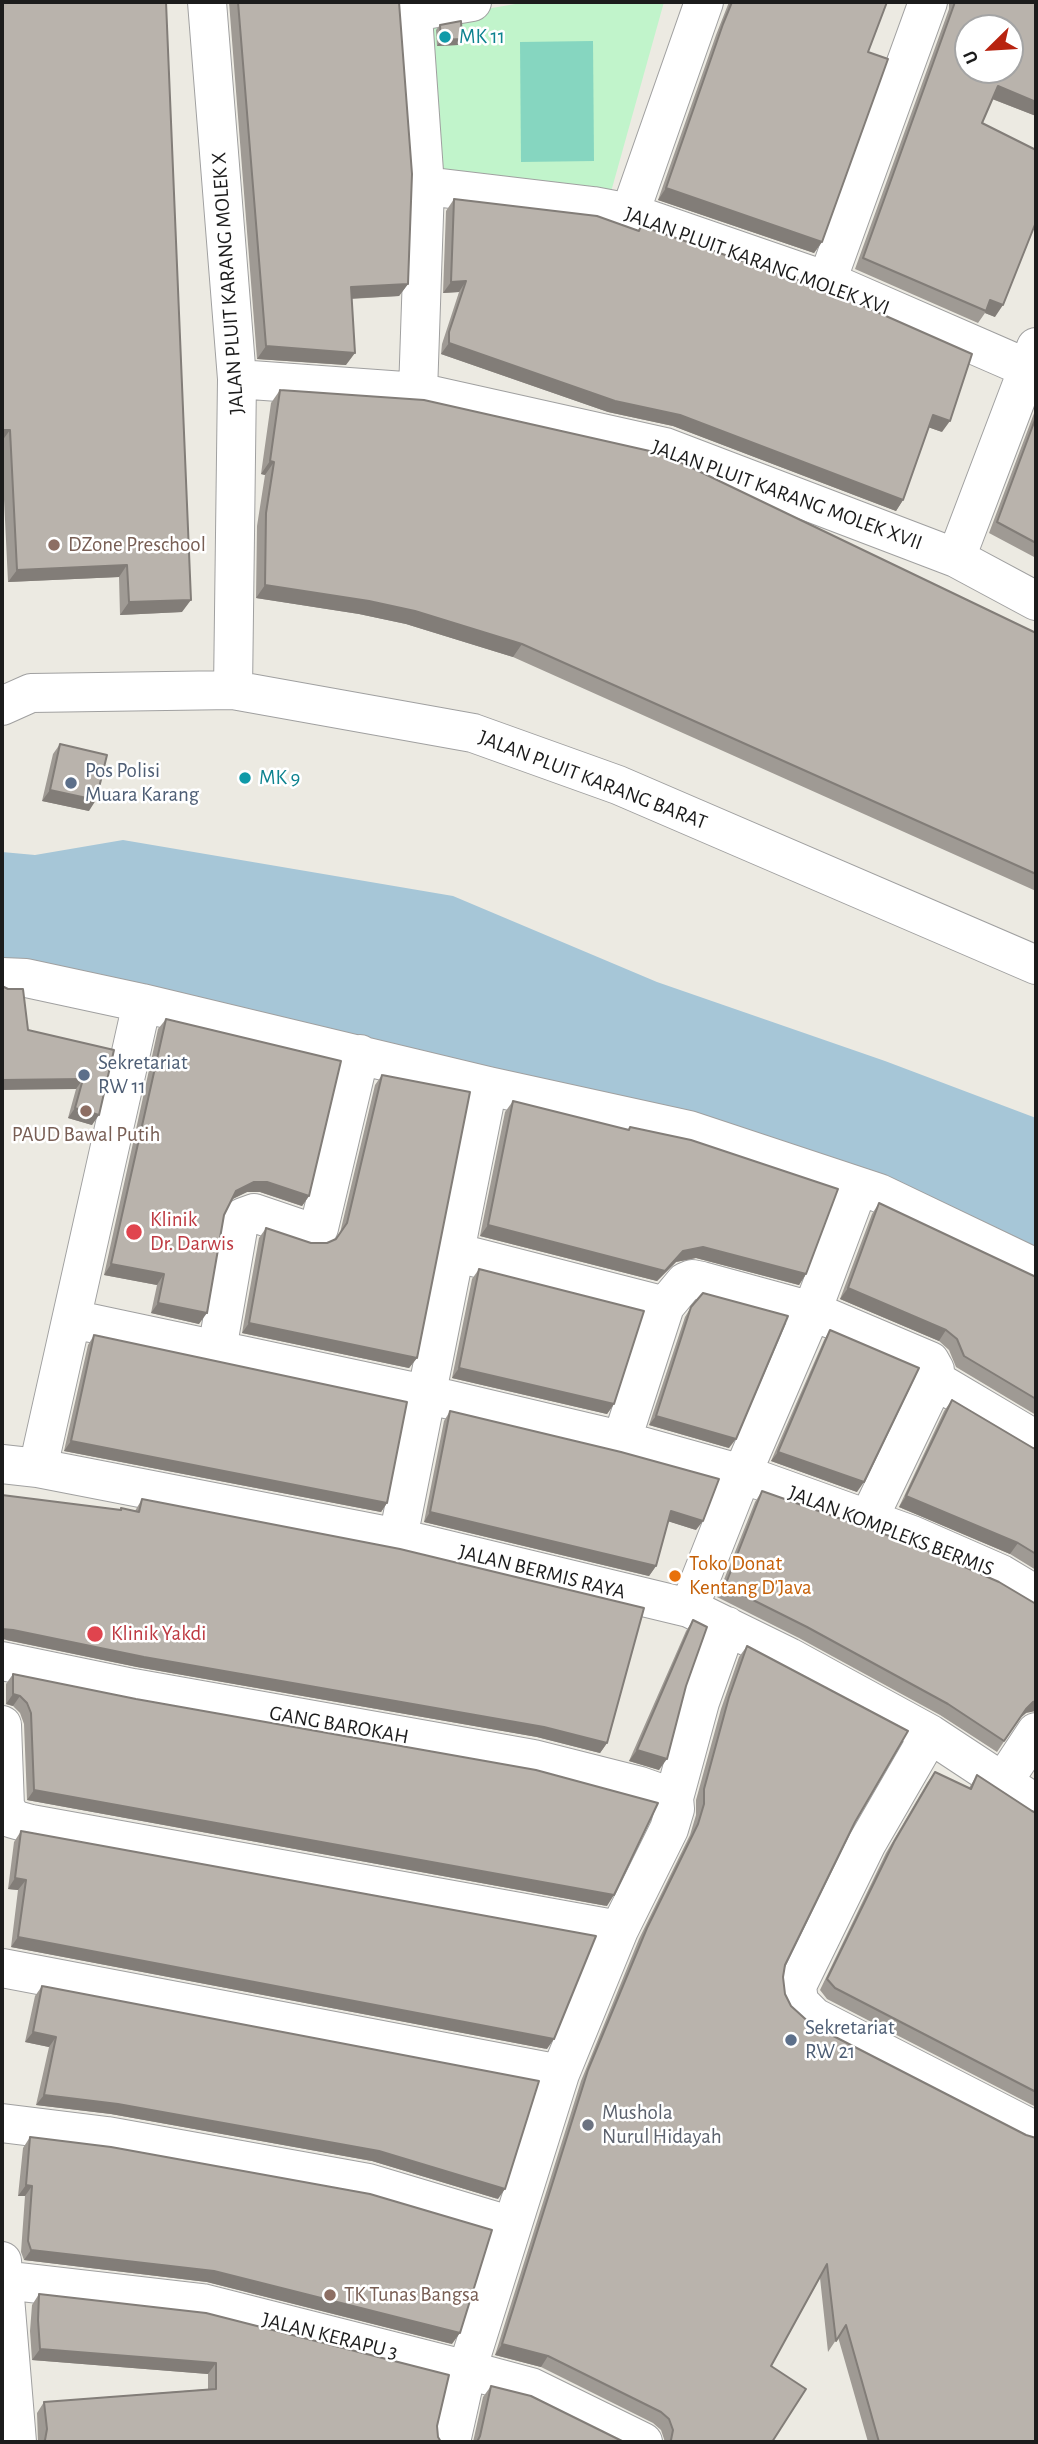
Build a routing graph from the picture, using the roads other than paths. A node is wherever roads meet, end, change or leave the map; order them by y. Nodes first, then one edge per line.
1 (207, 2) edge
2 (472, 2) edge
3 (705, 2) edge
4 (928, 2) edge
5 (412, 7) edge
6 (425, 186) junction
7 (630, 213) junction
8 (827, 281) junction
9 (1034, 363) edge
10 (237, 379) junction
11 (418, 392) junction
12 (956, 558) junction
13 (1036, 601) edge
14 (233, 690) junction
15 (11, 692) edge
16 (1036, 965) edge
17 (2, 977) edge
18 (142, 1003) junction
19 (360, 1054) junction
20 (488, 1086) junction
21 (858, 1188) junction
22 (454, 1252) junction
23 (1036, 1268) edge
24 (665, 1306) junction
25 (812, 1311) junction
26 (72, 1319) junction
27 (217, 1350) junction
28 (935, 1380) junction
29 (425, 1394) junction
30 (620, 1440) junction
31 (1036, 1440) edge
32 (20, 1466) edge
33 (742, 1474) junction
34 (868, 1520) junction
35 (398, 1538) junction
36 (1036, 1595) edge
37 (689, 1608) junction
38 (727, 1626) junction
39 (2, 1661) edge
40 (2, 1725) edge
41 (1036, 1732) edge
42 (930, 1734) junction
43 (1003, 1782) junction
44 (674, 1798) junction
45 (1036, 1804) edge
46 (619, 1930) junction
47 (2, 1968) edge
48 (560, 2074) junction
49 (2, 2123) edge
50 (1028, 2127) dead end
51 (512, 2226) junction
52 (3, 2271) edge
53 (467, 2370) junction
54 (25, 2441) edge
55 (451, 2442) edge
56 (643, 2442) edge

1 - 10 street, JALAN PLUIT KARANG MOLEK X
2 - 5 street
3 - 7 street
4 - 8 street
5 - 6 street
6 - 7 street, JALAN PLUIT KARANG MOLEK XVI
6 - 11 street
7 - 8 street, JALAN PLUIT KARANG MOLEK XVI
8 - 9 street, JALAN PLUIT KARANG MOLEK XVI
9 - 12 street
10 - 11 street, JALAN PLUIT KARANG MOLEK XVII
10 - 14 street, JALAN PLUIT KARANG MOLEK X
11 - 12 street, JALAN PLUIT KARANG MOLEK XVII
12 - 13 street, JALAN PLUIT KARANG MOLEK XVII
14 - 15 street, JALAN PLUIT KARANG BARAT
14 - 16 street, JALAN PLUIT KARANG BARAT
17 - 18 street
18 - 19 street
18 - 26 street
19 - 20 street
19 - 27 street
20 - 21 street
20 - 22 street
21 - 23 street
21 - 25 street
22 - 24 street
22 - 29 street
24 - 25 street
24 - 30 street
25 - 28 street
25 - 33 street
26 - 27 street, JALAN KOMPLEKS BERMIS
26 - 32 street
27 - 29 street, JALAN KOMPLEKS BERMIS
28 - 31 street
28 - 34 street
29 - 30 street, JALAN KOMPLEKS BERMIS
29 - 35 street
30 - 33 street, JALAN KOMPLEKS BERMIS
32 - 35 street, JALAN BERMIS RAYA
33 - 34 street, JALAN KOMPLEKS BERMIS
33 - 37 street
34 - 36 street, JALAN KOMPLEKS BERMIS
35 - 37 street, JALAN BERMIS RAYA
37 - 38 street, JALAN BERMIS RAYA
38 - 42 street, JALAN BERMIS RAYA
38 - 44 street
39 - 44 street, GANG BAROKAH
40 - 46 street
41 - 43 street
42 - 43 street, JALAN BERMIS RAYA
42 - 50 street
43 - 45 street, JALAN BERMIS RAYA
44 - 46 street
46 - 48 street
47 - 48 street
48 - 51 street
49 - 51 street
51 - 53 street
52 - 53 street, JALAN KERAPU 3
52 - 54 street
53 - 55 street
53 - 56 street, JALAN KERAPU 3

